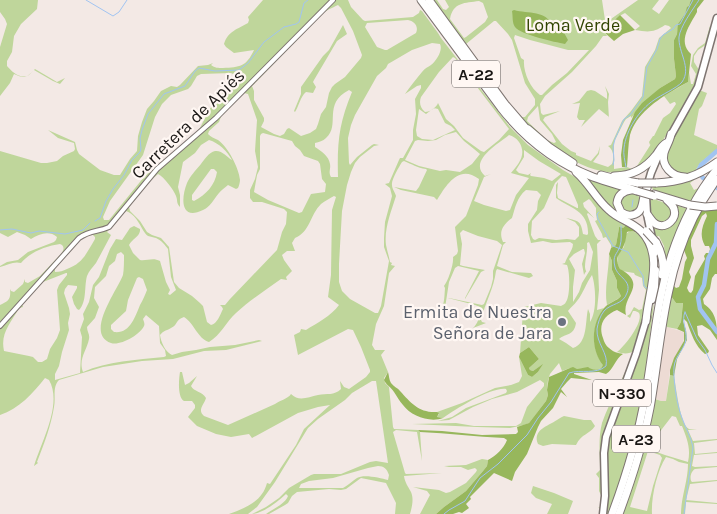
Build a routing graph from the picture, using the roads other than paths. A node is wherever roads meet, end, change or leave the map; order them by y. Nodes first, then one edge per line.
1 (333, 0) edge
2 (421, 0) edge
3 (429, 0) edge
4 (717, 18) edge
5 (505, 104) junction
6 (671, 134) junction
7 (666, 143) junction
8 (565, 163) junction
9 (716, 169) edge
10 (596, 174) junction
11 (692, 177) junction
12 (636, 188) junction
13 (647, 188) junction
14 (707, 188) junction
15 (654, 195) junction
16 (667, 200) junction
17 (604, 204) junction
18 (687, 204) junction
19 (717, 206) edge
20 (647, 214) junction
21 (664, 318) junction
22 (646, 321) junction
23 (656, 322) junction
24 (0, 326) edge
25 (665, 328) dead end
26 (664, 356) dead end
27 (652, 393) junction
28 (603, 514) edge
29 (612, 514) edge
30 (619, 514) edge

1 - 24 street, Carretera de Apiés
2 - 8 highway, A-22
3 - 5 highway, A-22
4 - 6 highway
5 - 8 highway, A-22
5 - 10 highway
6 - 7 highway, N-330
6 - 11 highway
7 - 10 highway
7 - 13 highway, N-330
8 - 12 highway
8 - 17 highway
9 - 11 highway
9 - 14 highway, A-23
10 - 12 highway
11 - 12 highway, bridge
12 - 13 highway
12 - 15 highway, bridge
13 - 20 highway, N-330
14 - 21 highway, A-23
14 - 23 highway, A-23
15 - 16 highway
15 - 18 highway
16 - 18 highway
16 - 20 highway
17 - 22 highway
17 - 23 highway, bridge
18 - 19 highway, bridge
20 - 22 highway, N-330
21 - 25 highway
21 - 27 highway, A-23
22 - 28 highway, N-330
23 - 29 highway, A-23
26 - 27 highway
27 - 30 highway, A-23

